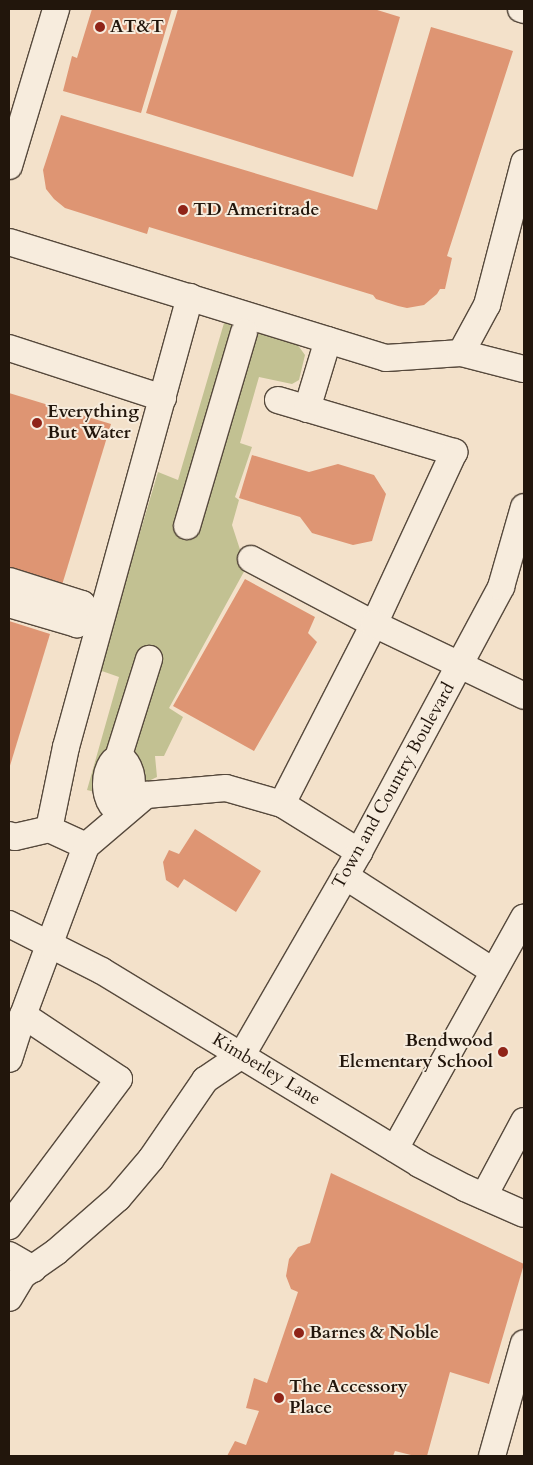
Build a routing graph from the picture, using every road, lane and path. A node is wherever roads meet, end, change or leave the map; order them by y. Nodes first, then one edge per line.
1 (56, 9) edge
2 (524, 163) edge
3 (9, 166) edge
4 (9, 241) edge
5 (190, 297) junction
6 (244, 332) dead end
7 (328, 340) junction
8 (9, 348) edge
9 (461, 353) junction
10 (524, 370) edge
11 (163, 398) junction
12 (278, 400) dead end
13 (307, 409) junction
14 (524, 507) edge
15 (187, 526) dead end
16 (251, 559) dead end
17 (517, 565) edge
18 (15, 594) edge
19 (50, 605) dead end
20 (374, 624) junction
21 (149, 659) dead end
22 (460, 665) junction
23 (524, 696) edge
24 (113, 779) dead end
25 (282, 804) junction
26 (49, 829) junction
27 (9, 835) edge
28 (86, 846) junction
29 (359, 852) junction
30 (345, 876) junction
31 (524, 917) edge
32 (9, 924) edge
33 (48, 944) junction
34 (493, 971) junction
35 (23, 1015) junction
36 (242, 1055) junction
37 (9, 1058) edge
38 (524, 1121) edge
39 (395, 1149) junction
40 (484, 1196) junction
41 (524, 1214) edge
42 (9, 1226) edge
43 (9, 1255) edge
44 (32, 1269) junction
45 (9, 1298) edge
46 (524, 1343) edge
47 (492, 1456) edge

1 - 3 street
2 - 9 street
4 - 5 street
5 - 7 street
5 - 11 street
6 - 15 street
7 - 9 street
7 - 13 street
8 - 11 street
9 - 10 street
11 - 26 street
12 - 13 street
13 - 20 street
14 - 17 street, Town and Country Boulevard
16 - 20 street
17 - 22 street, Town and Country Boulevard
18 - 19 street
20 - 22 street
20 - 25 street
21 - 24 street
22 - 23 street
22 - 29 street, Town and Country Boulevard
25 - 28 street
25 - 29 street
26 - 27 street
26 - 28 street
28 - 33 street
29 - 30 street, Town and Country Boulevard
30 - 34 street
30 - 36 street, Town and Country Boulevard
31 - 34 street
32 - 33 street, Kimberley Lane
33 - 35 street
33 - 36 street, Kimberley Lane
34 - 39 street
35 - 37 street
35 - 42 street
36 - 39 street, Kimberley Lane
36 - 44 street
38 - 40 street
39 - 40 street, Kimberley Lane
40 - 41 street, Kimberley Lane
43 - 44 street
44 - 45 street
46 - 47 street

